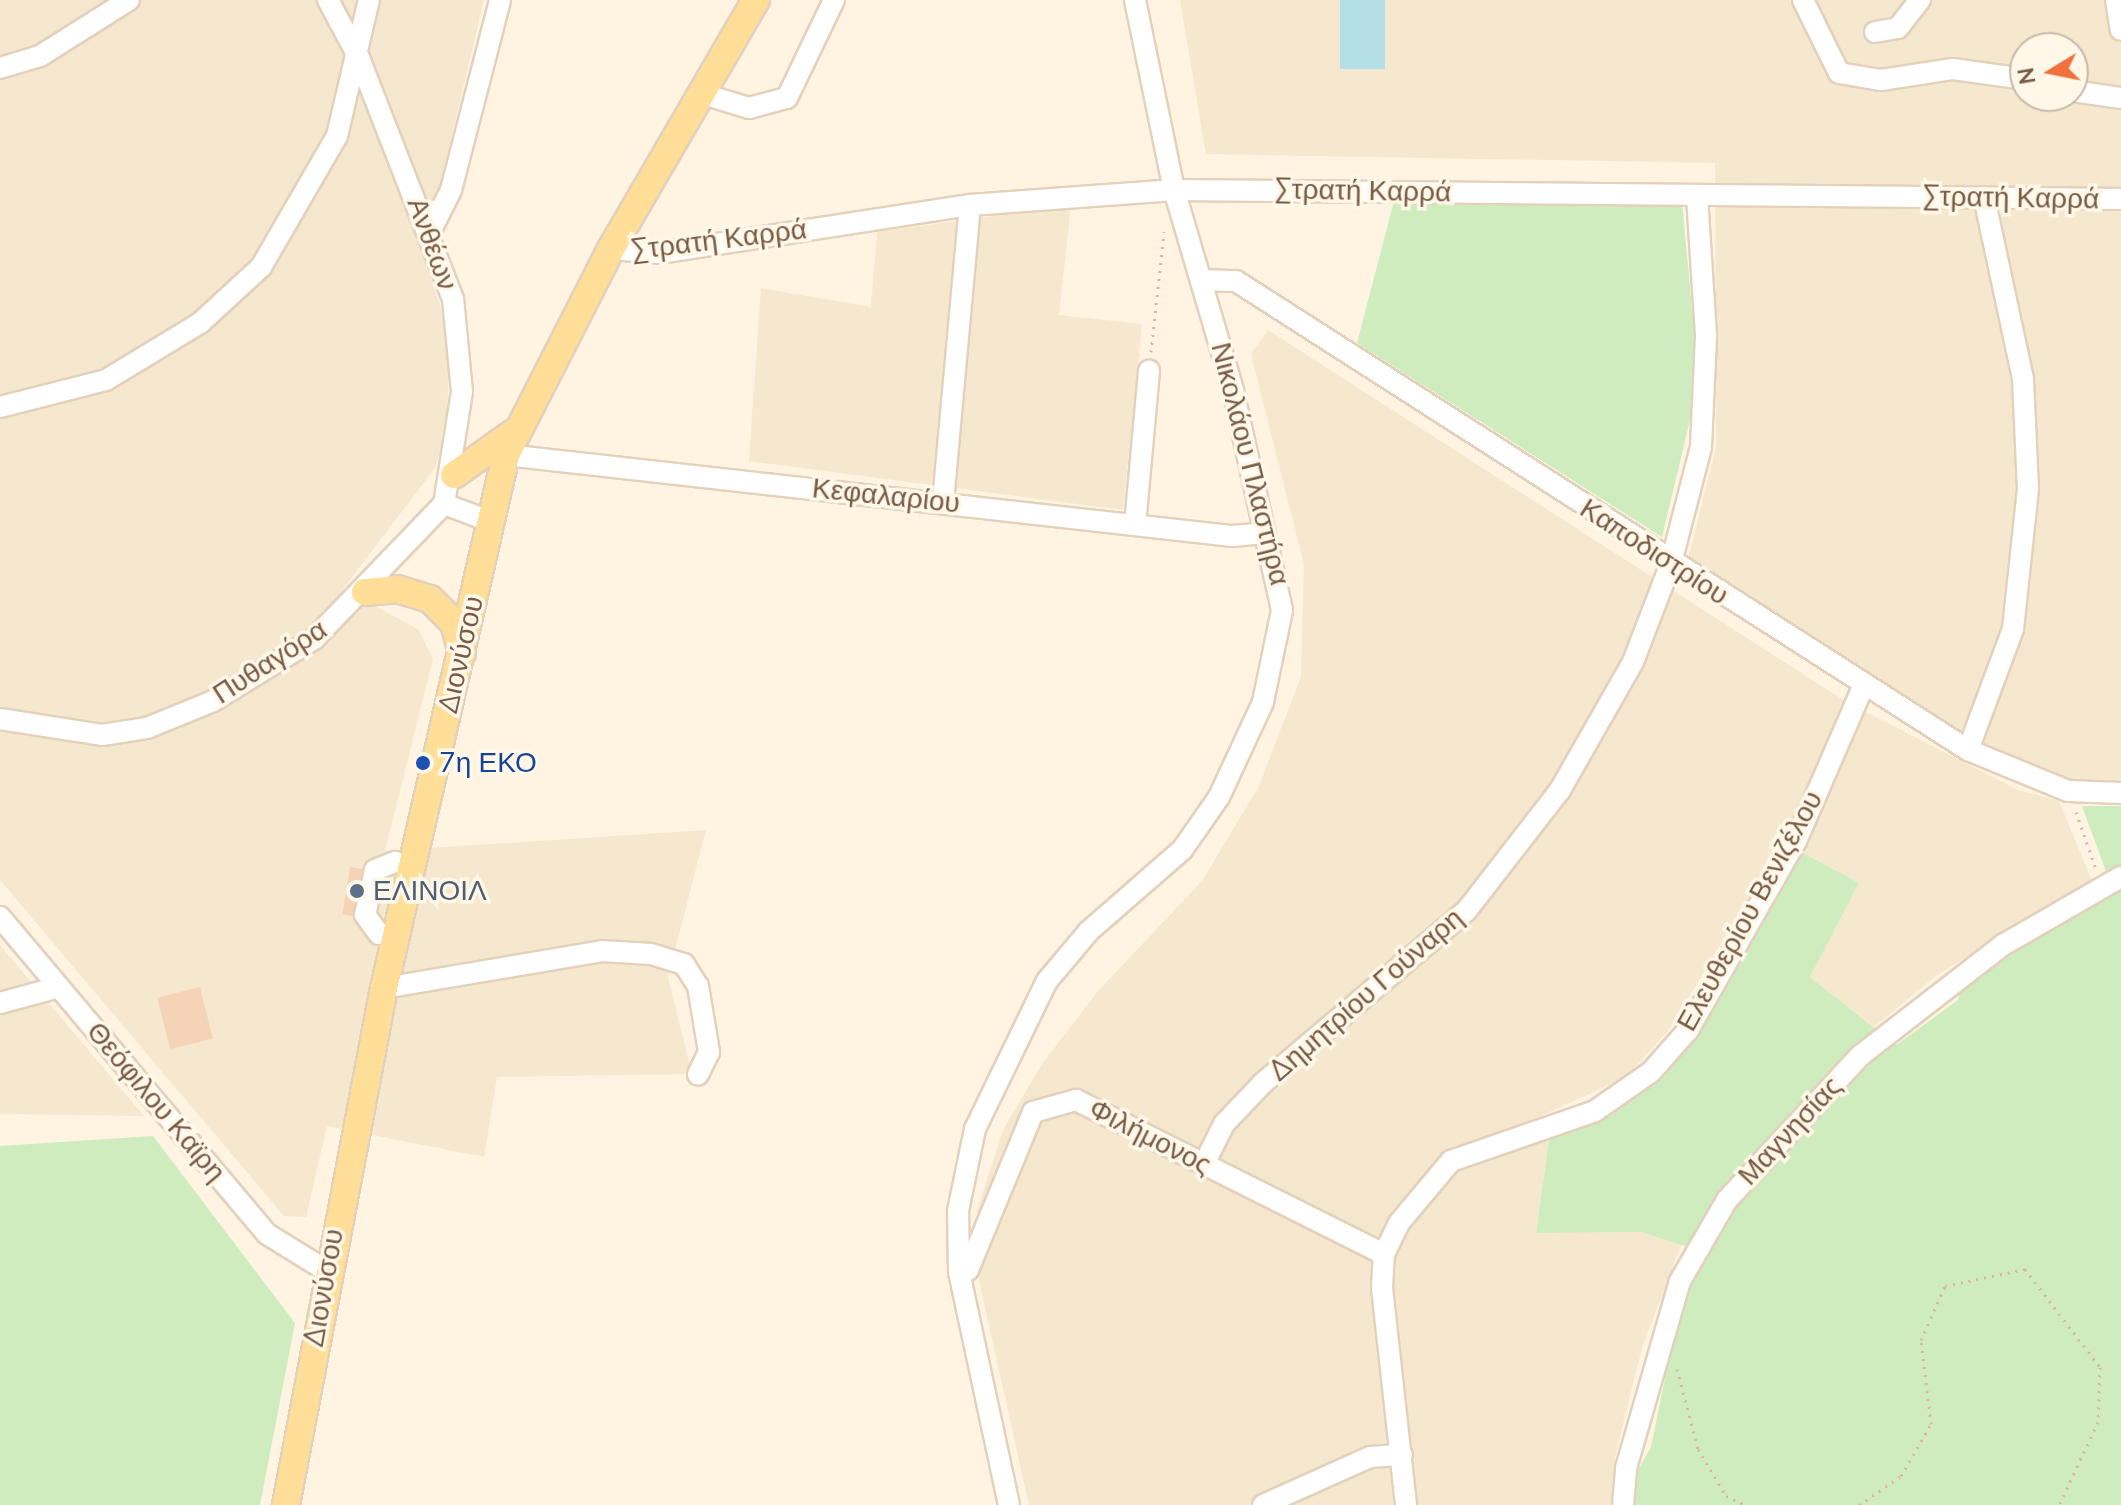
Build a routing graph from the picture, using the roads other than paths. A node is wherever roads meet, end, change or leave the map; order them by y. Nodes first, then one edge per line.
1 (129, 0) edge
2 (328, 0) edge
3 (369, 0) edge
4 (500, 0) edge
5 (756, 0) edge
6 (834, 0) edge
7 (1135, 0) edge
8 (1803, 0) edge
9 (1920, 0) edge
10 (2116, 0) edge
11 (2121, 30) edge
12 (1875, 32) dead end
13 (359, 58) junction
14 (0, 68) edge
15 (2009, 77) edge
16 (2089, 93) edge
17 (703, 94) junction
18 (2121, 98) edge
19 (1174, 190) junction
20 (1697, 195) junction
21 (1984, 197) junction
22 (2121, 199) edge
23 (970, 205) junction
24 (430, 232) junction
25 (611, 249) junction
26 (1202, 280) junction
27 (1149, 371) road end
28 (0, 407) edge
29 (510, 444) junction
30 (454, 475) junction
31 (943, 502) junction
32 (444, 504) junction
33 (492, 522) junction
34 (1135, 525) junction
35 (1265, 533) junction
36 (1671, 563) junction
37 (365, 592) junction
38 (462, 653) junction
39 (1863, 687) junction
40 (0, 719) edge
41 (1968, 750) junction
42 (2121, 793) edge
43 (395, 862) dead end
44 (2112, 883) edge
45 (0, 917) edge
46 (379, 934) dead end
47 (59, 987) junction
48 (384, 988) junction
49 (0, 1003) edge
50 (698, 1075) dead end
51 (1204, 1164) junction
52 (1384, 1254) junction
53 (327, 1271) junction
54 (959, 1272) junction
55 (1402, 1455) junction
56 (286, 1505) edge
57 (1009, 1505) edge
58 (1263, 1505) edge
59 (1406, 1505) edge
60 (1623, 1505) edge

1 - 14 street
2 - 13 street, Ανθέων
3 - 13 street
4 - 24 street
5 - 17 main road, Διονύσου
6 - 17 street
7 - 19 street, Νικολάου Πλαστήρα
8 - 15 street
9 - 12 street
10 - 11 street
13 - 24 street, Ανθέων
13 - 28 street
16 - 18 street
17 - 25 main road, Διονύσου
19 - 20 street, Στρατή Καρρά
19 - 23 street, Στρατή Καρρά
19 - 26 street, Νικολάου Πλαστήρα
20 - 21 street, Στρατή Καρρά
20 - 36 street, Δημητρίου Γούναρη
21 - 22 street, Στρατή Καρρά
21 - 41 street
23 - 25 street, Στρατή Καρρά
23 - 31 street
24 - 30 street, Ανθέων
25 - 29 main road, Διονύσου
26 - 35 street, Νικολάου Πλαστήρα
26 - 36 street, Καποδιστρίου
27 - 34 street
29 - 30 main road
29 - 31 street, Κεφαλαρίου
29 - 33 main road, Διονύσου
30 - 32 street, Ανθέων
31 - 34 street, Κεφαλαρίου
32 - 33 street
32 - 37 street, Πυθαγόρα
33 - 38 main road, Διονύσου
34 - 35 street, Κεφαλαρίου
35 - 54 street, Νικολάου Πλαστήρα
36 - 39 street, Καποδιστρίου
36 - 51 street, Δημητρίου Γούναρη
37 - 38 main road
37 - 40 street, Πυθαγόρα
38 - 48 main road, Διονύσου
39 - 41 street, Καποδιστρίου
39 - 52 street, Ελευθερίου Βενιζέλου
41 - 42 street, Καποδιστρίου
43 - 46 street
44 - 60 street, Μαγνησίας
45 - 47 street, Θεόφιλου Καϊρη
47 - 49 street
47 - 53 street, Θεόφιλου Καϊρη
48 - 50 street
48 - 53 main road, Διονύσου
51 - 52 street, Φιλήμονος
51 - 54 street, Φιλήμονος
52 - 55 street
53 - 56 main road, Διονύσου
54 - 57 street, Νικολάου Πλαστήρα
55 - 58 street
55 - 59 street

